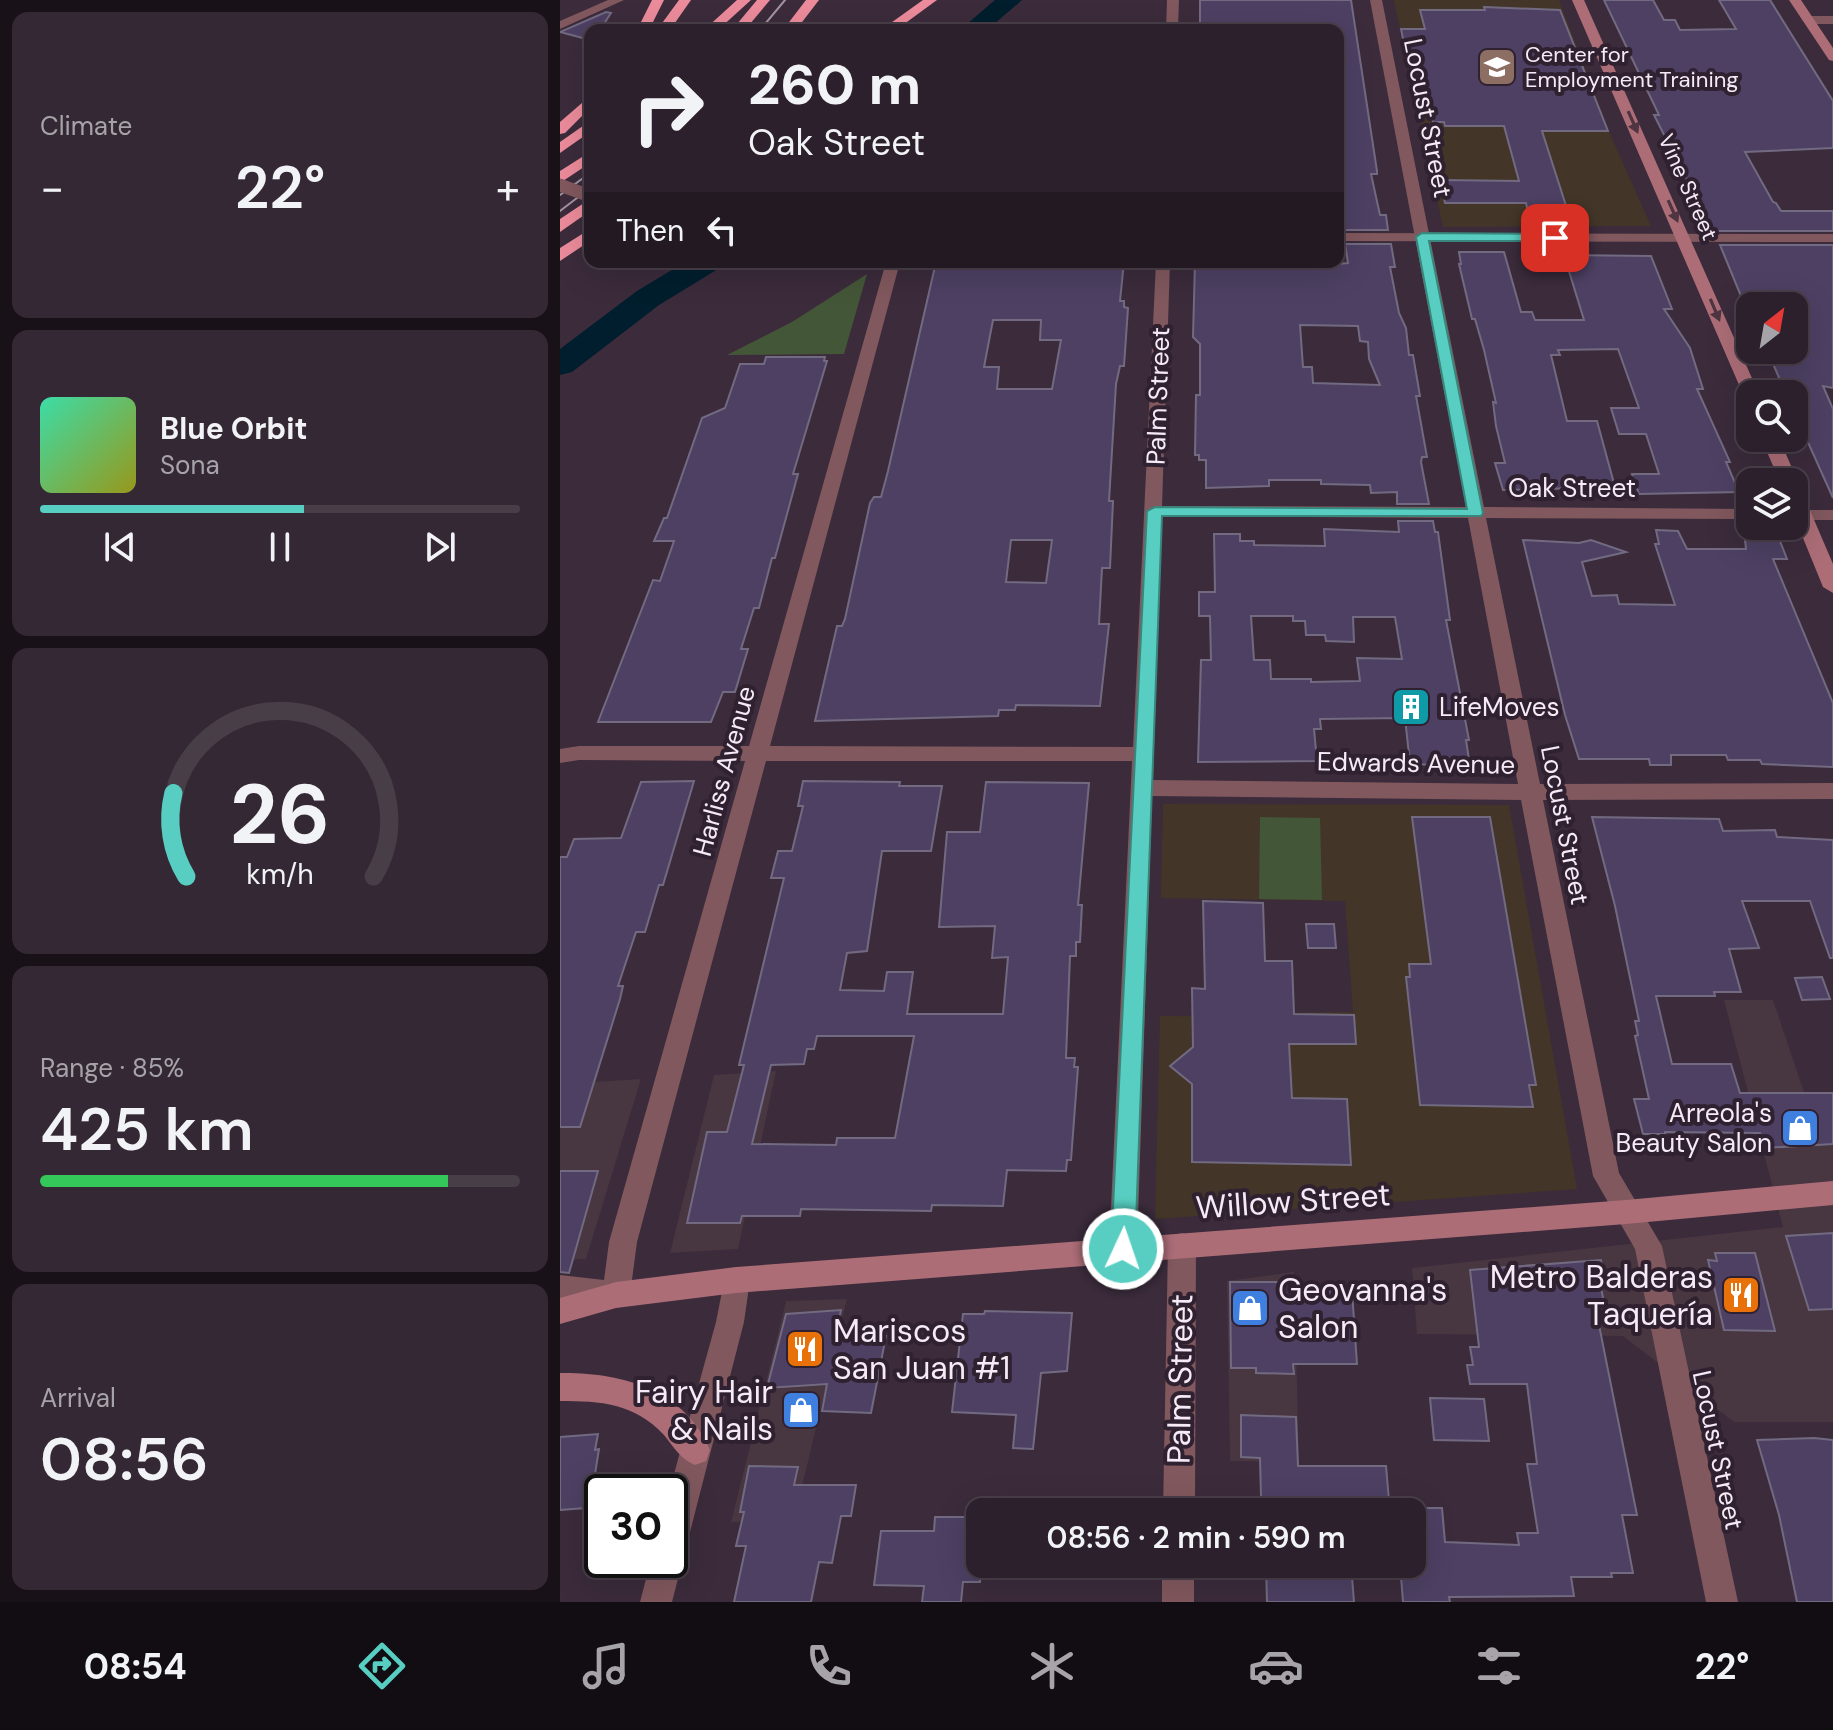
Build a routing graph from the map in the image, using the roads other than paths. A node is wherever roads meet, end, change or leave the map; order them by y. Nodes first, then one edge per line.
1 (618, 0) edge
2 (658, 0) edge
3 (685, 0) edge
4 (745, 0) edge
5 (764, 0) edge
6 (813, 0) edge
7 (931, 0) edge
8 (1173, 0) edge
9 (1376, 0) edge
10 (1578, 0) edge
11 (1795, 0) edge
12 (1808, 20) junction
13 (1833, 20) edge
14 (646, 24) edge
15 (667, 24) edge
16 (717, 24) edge
17 (743, 24) edge
18 (794, 24) edge
19 (881, 24) edge
20 (1172, 24) edge
21 (560, 25) edge
22 (1833, 57) edge
23 (584, 106) edge
24 (584, 117) edge
25 (560, 130) edge
26 (584, 130) edge
27 (560, 139) edge
28 (560, 149) edge
29 (584, 160) edge
30 (560, 178) edge
31 (560, 185) edge
32 (584, 194) edge
33 (584, 209) edge
34 (560, 227) edge
35 (1344, 237) edge
36 (1422, 237) junction
37 (584, 238) edge
38 (1685, 238) junction
39 (1833, 238) edge
40 (560, 256) edge
41 (891, 268) edge
42 (1163, 268) edge
43 (1745, 380) edge
44 (1155, 511) junction
45 (1476, 513) junction
46 (1736, 514) edge
47 (1808, 515) edge
48 (1833, 515) edge
49 (1808, 536) edge
50 (1833, 587) edge
51 (758, 754) junction
52 (1145, 754) junction
53 (560, 756) edge
54 (1143, 788) junction
55 (1833, 791) edge
56 (1530, 792) junction
57 (1833, 1193) edge
58 (1626, 1212) junction
59 (1182, 1245) junction
60 (1123, 1249) junction
61 (736, 1280) junction
62 (560, 1288) edge
63 (616, 1295) junction
64 (560, 1311) edge
65 (560, 1387) edge
66 (695, 1450) junction
67 (688, 1477) edge
68 (1179, 1498) edge
69 (662, 1578) edge
70 (1178, 1578) edge
71 (656, 1602) edge
72 (1178, 1602) edge
73 (1722, 1602) edge

1 - 21 street
2 - 14 highway
3 - 15 highway
4 - 16 highway
5 - 17 highway
6 - 18 highway
7 - 19 highway
8 - 20 street
9 - 36 street, Locust Street
10 -> 38 main road, Vine Street
11 - 12 main road
12 - 13 street
12 - 22 main road
23 - 25 highway
24 - 27 highway
26 - 28 highway
29 - 30 highway
31 - 32 street, bridge
33 - 34 highway
35 - 36 street
36 - 38 street
36 - 45 street, Locust Street
37 - 40 highway
38 - 39 street
38 -> 43 main road, Vine Street
41 - 51 street, Harliss Avenue
42 - 44 street, Palm Street
44 - 45 street, Oak Street
44 - 52 street, Palm Street
45 - 46 street, Oak Street
45 - 56 street, Locust Street
47 - 48 street
49 - 50 main road
51 - 52 street
51 - 53 street
51 - 63 street, Harliss Avenue
52 - 54 street, Palm Street
54 - 56 street, Edwards Avenue
54 - 60 street, Palm Street
55 - 56 street, Edwards Avenue
56 - 58 street, Locust Street
57 - 58 main road, Willow Street
58 - 59 main road, Willow Street
58 - 73 street, Locust Street
59 - 60 main road, Willow Street
59 - 68 street, Palm Street
60 - 61 main road, Willow Street
61 - 63 main road, Willow Street
61 - 66 street
62 - 63 street, Willow Street
63 - 64 main road, Willow Street
65 - 66 main road
66 - 67 street
69 - 71 street
70 - 72 street

